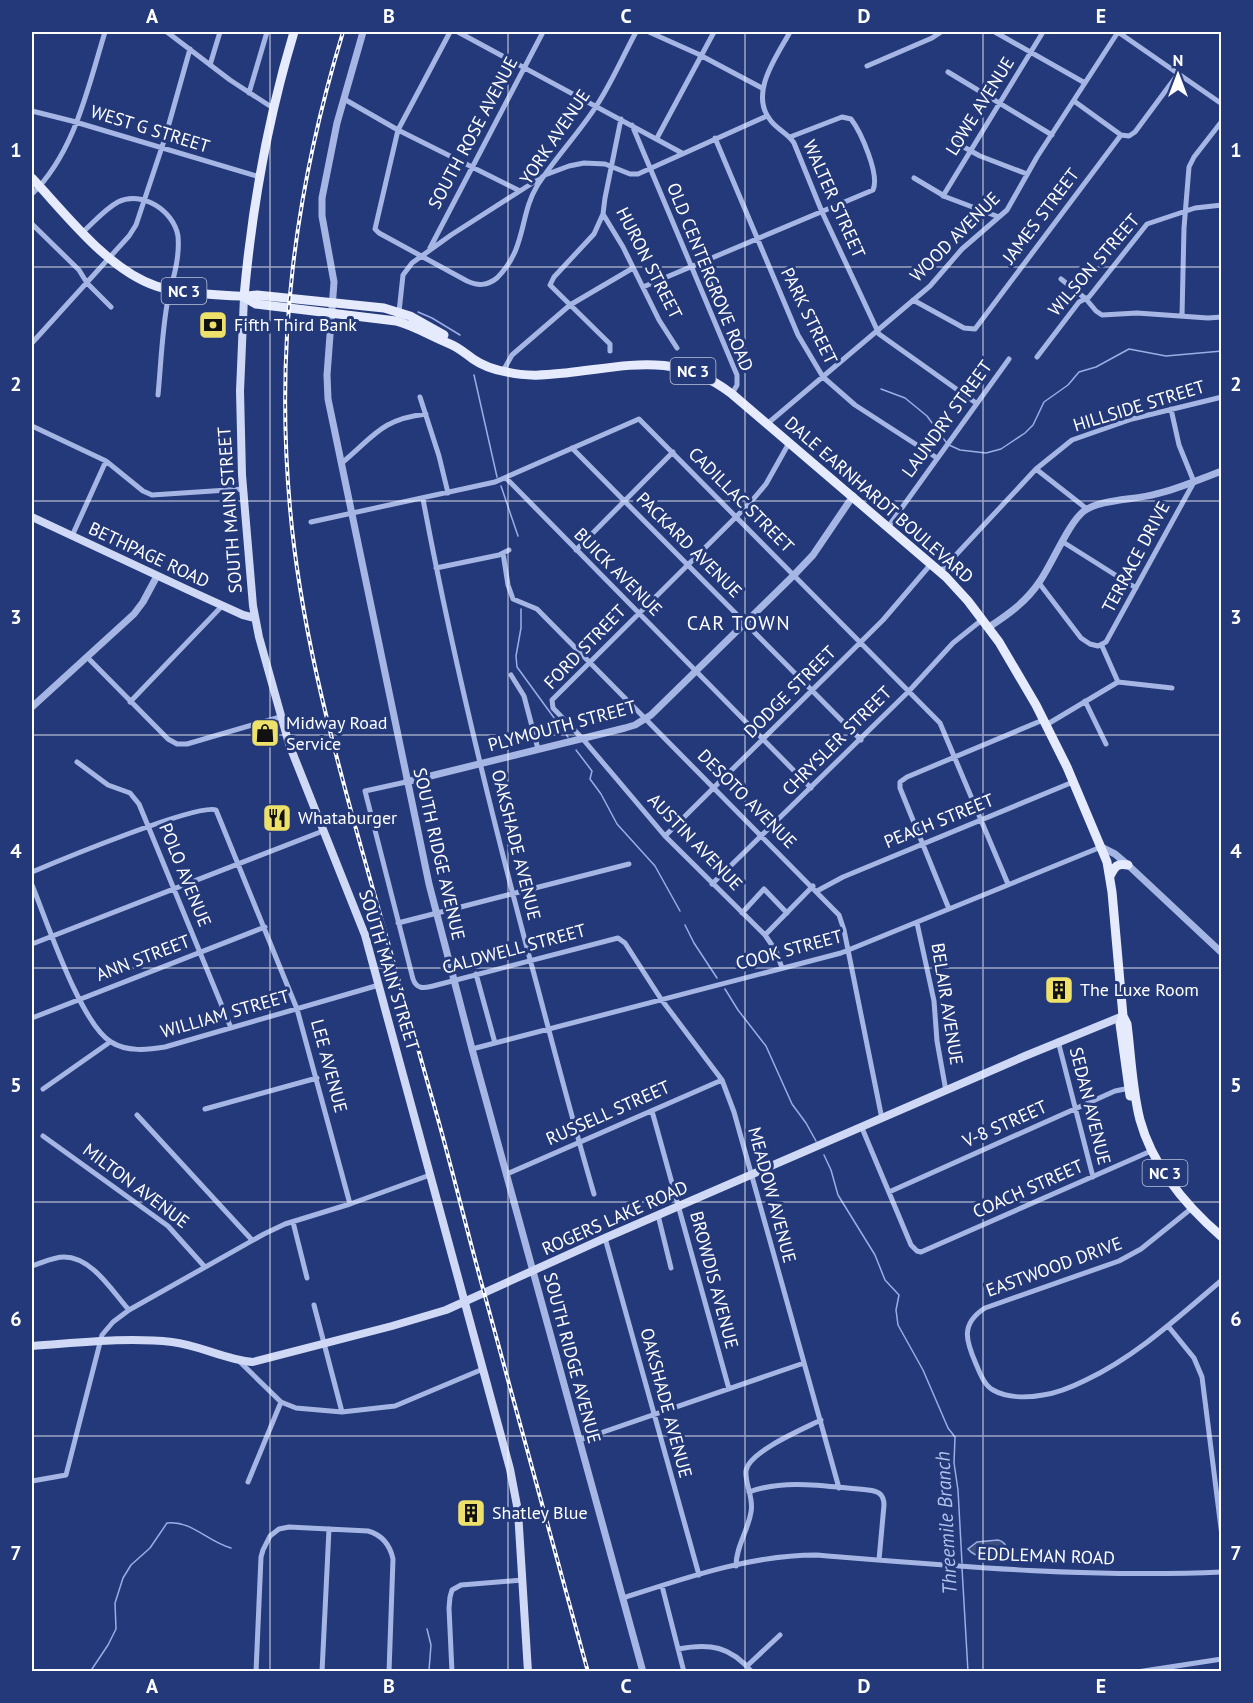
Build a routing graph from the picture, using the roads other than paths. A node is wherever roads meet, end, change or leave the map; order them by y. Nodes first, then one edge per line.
1 (105, 32) edge
2 (169, 32) edge
3 (220, 32) edge
4 (267, 32) edge
5 (294, 32) edge
6 (363, 32) edge
7 (450, 32) edge
8 (458, 32) edge
9 (543, 32) edge
10 (636, 32) edge
11 (650, 32) edge
12 (714, 32) edge
13 (790, 32) edge
14 (941, 32) edge
15 (995, 32) edge
16 (1043, 32) edge
17 (1118, 32) edge
18 (190, 49) junction
19 (1031, 52) junction
20 (701, 56) junction
21 (210, 65) junction
22 (867, 66) dead end
23 (525, 68) junction
24 (948, 72) dead end
25 (1178, 74) junction
26 (1085, 83) junction
27 (762, 88) junction
28 (249, 93) junction
29 (344, 99) junction
30 (1074, 101) junction
31 (999, 104) junction
32 (1221, 104) edge
33 (597, 106) junction
34 (273, 108) junction
35 (32, 111) edge
36 (767, 116) junction
37 (621, 119) junction
38 (1221, 121) edge
39 (76, 122) junction
40 (632, 125) junction
41 (398, 130) junction
42 (1052, 135) junction
43 (1121, 135) junction
44 (790, 137) junction
45 (657, 138) junction
46 (715, 138) junction
47 (951, 140) dead end
48 (161, 148) junction
49 (970, 151) junction
50 (682, 153) junction
51 (611, 166) junction
52 (472, 167) junction
53 (650, 168) junction
54 (1028, 174) junction
55 (545, 175) junction
56 (260, 177) junction
57 (32, 178) edge
58 (914, 178) dead end
59 (39, 186) junction
60 (520, 191) junction
61 (32, 194) edge
62 (943, 196) junction
63 (144, 201) junction
64 (1221, 205) edge
65 (1185, 210) junction
66 (822, 212) junction
67 (603, 214) junction
68 (999, 217) junction
69 (33, 229) edge
70 (83, 232) junction
71 (757, 239) junction
72 (429, 249) junction
73 (421, 256) junction
74 (109, 258) junction
75 (691, 266) junction
76 (633, 268) junction
77 (1061, 279) dead end
78 (87, 283) junction
79 (643, 287) junction
80 (171, 290) junction
81 (244, 297) junction
82 (1086, 299) junction
83 (913, 300) junction
84 (570, 305) junction
85 (111, 307) dead end
86 (333, 307) junction
87 (399, 312) junction
88 (368, 316) junction
89 (1182, 316) junction
90 (1221, 317) edge
91 (878, 331) junction
92 (32, 343) edge
93 (451, 344) junction
94 (677, 348) dead end
95 (610, 351) dead end
96 (1037, 357) dead end
97 (1009, 359) dead end
98 (502, 371) junction
99 (823, 377) junction
100 (732, 394) junction
101 (158, 395) dead end
102 (420, 397) dead end
103 (1221, 397) edge
104 (976, 403) junction
105 (1171, 409) junction
106 (426, 414) junction
107 (767, 424) junction
108 (32, 426) edge
109 (789, 443) junction
110 (572, 448) junction
111 (673, 452) junction
112 (937, 458) junction
113 (106, 461) junction
114 (343, 462) junction
115 (1036, 469) junction
116 (1221, 471) edge
117 (506, 478) junction
118 (1194, 482) junction
119 (243, 489) junction
120 (448, 494) junction
121 (853, 496) junction
122 (423, 499) junction
123 (624, 501) junction
124 (1087, 509) junction
125 (353, 514) junction
126 (736, 516) junction
127 (32, 517) edge
128 (311, 522) dead end
129 (888, 527) junction
130 (72, 536) junction
131 (1063, 542) junction
132 (576, 550) junction
133 (687, 564) junction
134 (932, 564) junction
135 (436, 568) junction
136 (940, 572) junction
137 (794, 575) junction
138 (157, 576) junction
139 (1039, 583) junction
140 (1136, 588) junction
141 (223, 605) junction
142 (638, 613) junction
143 (255, 618) junction
144 (745, 623) junction
145 (986, 623) junction
146 (861, 642) junction
147 (1102, 646) junction
148 (87, 657) junction
149 (589, 661) junction
150 (696, 672) junction
151 (511, 675) dead end
152 (1118, 682) junction
153 (1172, 688) dead end
154 (812, 691) junction
155 (909, 691) junction
156 (1085, 701) junction
157 (130, 702) junction
158 (32, 707) edge
159 (280, 717) junction
160 (645, 719) junction
161 (1045, 723) junction
162 (582, 738) junction
163 (763, 739) junction
164 (861, 740) junction
165 (1106, 744) dead end
166 (538, 749) junction
167 (955, 757) junction
168 (77, 762) dead end
169 (479, 764) junction
170 (406, 782) junction
171 (1073, 782) junction
172 (715, 788) junction
173 (812, 788) junction
174 (982, 820) junction
175 (149, 827) junction
176 (323, 831) junction
177 (665, 836) junction
178 (763, 836) junction
179 (922, 844) junction
180 (1101, 847) junction
181 (238, 863) junction
182 (629, 864) dead end
183 (1128, 865) junction
184 (32, 872) edge
185 (1110, 876) junction
186 (712, 884) junction
187 (1008, 884) junction
188 (32, 885) edge
189 (174, 888) junction
190 (815, 889) junction
191 (512, 894) junction
192 (949, 909) junction
193 (742, 913) junction
194 (787, 913) junction
195 (436, 914) junction
196 (917, 922) junction
197 (398, 923) junction
198 (265, 927) junction
199 (765, 935) junction
200 (52, 936) junction
201 (618, 938) joint
202 (32, 944) edge
203 (848, 950) junction
204 (200, 952) junction
205 (1221, 953) edge
206 (530, 961) junction
207 (782, 968) junction
208 (476, 974) junction
209 (454, 980) junction
210 (379, 985) junction
211 (78, 999) junction
212 (661, 999) junction
213 (297, 1009) junction
214 (1123, 1016) junction
215 (32, 1018) edge
216 (231, 1028) junction
217 (548, 1028) junction
218 (1058, 1041) junction
219 (110, 1042) junction
220 (495, 1043) junction
221 (472, 1049) junction
222 (317, 1078) junction
223 (722, 1080) junction
224 (1132, 1088) junction
225 (43, 1089) dead end
226 (946, 1091) junction
227 (205, 1109) dead end
228 (1076, 1109) junction
229 (652, 1110) junction
230 (137, 1115) dead end
231 (882, 1119) junction
232 (862, 1128) junction
233 (43, 1136) dead end
234 (579, 1143) junction
235 (1149, 1152) junction
236 (507, 1174) junction
237 (430, 1175) junction
238 (751, 1175) junction
239 (1093, 1177) junction
240 (889, 1192) junction
241 (594, 1194) dead end
242 (350, 1204) junction
243 (678, 1207) junction
244 (1190, 1209) junction
245 (658, 1215) junction
246 (293, 1222) junction
247 (1221, 1237) edge
248 (605, 1238) junction
249 (252, 1240) junction
250 (1221, 1244) edge
251 (32, 1266) edge
252 (204, 1266) junction
253 (671, 1268) dead end
254 (533, 1270) junction
255 (307, 1278) dead end
256 (1221, 1280) edge
257 (465, 1302) junction
258 (314, 1305) dead end
259 (129, 1310) junction
260 (1168, 1326) junction
261 (100, 1342) junction
262 (324, 1344) junction
263 (32, 1346) edge
264 (239, 1361) junction
265 (804, 1363) junction
266 (483, 1369) junction
267 (729, 1389) junction
268 (281, 1402) junction
269 (342, 1412) junction
270 (654, 1414) junction
271 (821, 1420) junction
272 (580, 1440) junction
273 (32, 1481) edge
274 (248, 1482) dead end
275 (839, 1488) junction
276 (749, 1492) junction
277 (329, 1529) junction
278 (1221, 1536) edge
279 (879, 1560) junction
280 (736, 1566) junction
281 (1221, 1572) edge
282 (699, 1575) junction
283 (522, 1580) junction
284 (662, 1586) junction
285 (623, 1598) junction
286 (780, 1635) dead end
287 (678, 1649) junction
288 (1221, 1659) edge
289 (747, 1666) junction
290 (256, 1671) edge
291 (322, 1671) edge
292 (389, 1671) edge
293 (452, 1671) edge
294 (528, 1671) edge
295 (643, 1671) edge
296 (684, 1671) edge
297 (752, 1671) edge
298 (1137, 1671) edge

1 - 39 street
2 - 18 street
3 - 21 street
4 - 28 street
5 - 34 main road, SOUTH MAIN STREET
6 - 29 street, SOUTH RIDGE AVENUE
7 - 41 street
8 - 23 street
9 - 23 street, SOUTH ROSE AVENUE
10 - 33 street, YORK AVENUE
11 - 20 street
12 - 20 street
13 - 27 street
14 - 22 street
15 - 19 street
16 - 19 street, LOWE AVENUE
17 - 25 street
17 - 26 street, WOOD AVENUE
18 - 21 street
18 - 48 street
19 - 26 street
19 - 31 street, LOWE AVENUE
20 - 27 street
20 - 45 street
21 - 28 street
23 - 33 street
23 - 52 street, SOUTH ROSE AVENUE
24 - 31 street
25 - 32 street
25 - 43 street, JAMES STREET
26 - 30 street, WOOD AVENUE
27 - 36 street
28 - 34 street
29 - 41 street
29 - 86 street, SOUTH RIDGE AVENUE
30 - 42 street, WOOD AVENUE
30 - 43 street
31 - 42 street
31 - 49 street, LOWE AVENUE
33 - 37 street
33 - 55 street, YORK AVENUE
34 - 56 main road, SOUTH MAIN STREET
35 - 39 street, WEST G STREET
36 - 44 street, WALTER STREET
36 - 46 street
37 - 40 street
37 - 51 street, HURON STREET
38 - 65 street
39 - 48 street, WEST G STREET
39 - 59 street
40 - 45 street
40 - 53 street
41 - 52 street
41 - 73 street
42 - 54 street, WOOD AVENUE
43 - 83 street, JAMES STREET
44 - 66 street, WALTER STREET
44 - 66 street
45 - 50 street
46 - 50 street
46 - 71 street, PARK STREET
47 - 49 street
48 - 56 street, WEST G STREET
48 - 63 street
49 - 54 street
49 - 62 street, LOWE AVENUE
50 - 53 street
51 - 53 street, OLD CENTERGROVE ROAD
51 - 55 street, OLD CENTERGROVE ROAD
51 - 67 street, HURON STREET
52 - 60 street
52 - 72 street, SOUTH ROSE AVENUE
53 - 75 street, OLD CENTERGROVE ROAD
54 - 68 street, WOOD AVENUE
55 - 60 street, OLD CENTERGROVE ROAD
55 - 73 street, YORK AVENUE
56 - 81 main road, SOUTH MAIN STREET
57 - 59 main road, DALE EARNHARDT BOULEVARD / NC 3
58 - 62 street
59 - 61 street
59 - 70 main road, DALE EARNHARDT BOULEVARD / NC 3
60 - 72 street, OLD CENTERGROVE ROAD
62 - 68 street
63 - 70 street
63 - 74 street
63 - 80 street
64 - 65 street, WILSON STREET
65 - 82 street, WILSON STREET
65 - 89 street
66 - 71 street
66 - 91 street, WALTER STREET
67 - 76 street, HURON STREET
67 - 84 street
68 - 83 street, WOOD AVENUE
69 - 78 street
70 - 74 main road, DALE EARNHARDT BOULEVARD / NC 3
71 - 75 street
71 - 99 street, PARK STREET
72 - 73 street, OLD CENTERGROVE ROAD
73 - 87 street, OLD CENTERGROVE ROAD
74 - 78 street
74 - 80 main road, DALE EARNHARDT BOULEVARD / NC 3
75 - 79 street
75 - 100 street, OLD CENTERGROVE ROAD
76 - 79 street, HURON STREET
76 - 84 street
77 - 82 street
78 - 85 street
78 - 92 street
79 - 94 street, HURON STREET
80 - 81 main road, DALE EARNHARDT BOULEVARD / NC 3
80 - 101 street
81 - 86 main road, DALE EARNHARDT BOULEVARD / NC 3
81 - 119 main road, SOUTH MAIN STREET
82 - 89 street
82 - 96 street, WILSON STREET
83 - 91 street, WOOD AVENUE
84 - 95 street
84 - 98 street
86 - 87 main road, DALE EARNHARDT BOULEVARD / NC 3
86 - 88 main road, DALE EARNHARDT BOULEVARD / NC 3
86 - 114 street, SOUTH RIDGE AVENUE
87 - 88 main road
87 - 93 main road, DALE EARNHARDT BOULEVARD / NC 3
88 - 93 main road, DALE EARNHARDT BOULEVARD / NC 3
89 - 90 street
91 - 99 street, WOOD AVENUE
91 - 104 street, WALTER STREET
93 - 98 main road, DALE EARNHARDT BOULEVARD / NC 3
97 - 104 street, LAUNDRY STREET
98 - 100 main road, DALE EARNHARDT BOULEVARD / NC 3
99 - 107 street, WOOD AVENUE
99 - 112 street, PARK STREET
100 - 107 main road, DALE EARNHARDT BOULEVARD / NC 3
102 - 106 street
103 - 105 street, HILLSIDE STREET
104 - 112 street, LAUNDRY STREET
105 - 115 street, HILLSIDE STREET
105 - 118 street
106 - 114 street
106 - 120 street
107 - 109 main road, DALE EARNHARDT BOULEVARD / NC 3
108 - 113 street
109 - 121 main road, DALE EARNHARDT BOULEVARD / NC 3
109 - 126 street, FORD STREET
110 - 111 street, CADILLAC STREET
110 - 117 street, CADILLAC STREET
110 - 123 street, PACKARD AVENUE
111 - 123 street
111 - 126 street, CADILLAC STREET
112 - 129 street, LAUNDRY STREET
113 - 119 street
113 - 130 street
114 - 125 street, SOUTH RIDGE AVENUE
115 - 124 street
115 - 136 street, HILLSIDE STREET
116 - 118 street
117 - 120 street, CADILLAC STREET
117 - 132 street, BUICK AVENUE
118 - 124 street
118 - 140 street, TERRACE DRIVE
119 - 143 main road, SOUTH MAIN STREET
120 - 122 street, CADILLAC STREET
121 - 129 main road, DALE EARNHARDT BOULEVARD / NC 3
121 - 137 street, PLYMOUTH STREET
122 - 125 street, CADILLAC STREET
122 - 135 street, OAKSHADE AVENUE
123 - 132 street
123 - 133 street, PACKARD AVENUE
124 - 131 street
125 - 128 street, CADILLAC STREET
125 - 170 street, SOUTH RIDGE AVENUE
126 - 133 street, FORD STREET
126 - 137 street, CADILLAC STREET
127 - 130 main road, BETHPAGE ROAD
129 - 134 main road, DALE EARNHARDT BOULEVARD / NC 3
130 - 138 main road, BETHPAGE ROAD
131 - 139 street
131 - 140 street
132 - 142 street, BUICK AVENUE
133 - 142 street, FORD STREET
133 - 144 street, PACKARD AVENUE
134 - 136 main road, DALE EARNHARDT BOULEVARD / NC 3
134 - 146 street, DODGE STREET
135 - 149 street, DESOTO AVENUE
135 - 169 street, OAKSHADE AVENUE
136 - 145 main road, DALE EARNHARDT BOULEVARD / NC 3
137 - 144 street, PLYMOUTH STREET
137 - 146 street, CADILLAC STREET
138 - 141 main road, BETHPAGE ROAD
138 - 148 street
139 - 145 street
139 - 147 street
140 - 147 street, TERRACE DRIVE
141 - 143 main road, BETHPAGE ROAD
141 - 157 street
142 - 149 street, FORD STREET
142 - 150 street, BUICK AVENUE
143 - 159 main road, SOUTH MAIN STREET
144 - 150 street, PLYMOUTH STREET
144 - 154 street, PACKARD AVENUE
145 - 155 street, CHRYSLER STREET
145 - 161 main road, DALE EARNHARDT BOULEVARD / NC 3
146 - 154 street, DODGE STREET
146 - 155 street, CADILLAC STREET
147 - 152 street
148 - 157 street
148 - 158 street
149 - 160 street, DESOTO AVENUE
149 - 162 street, FORD STREET
150 - 160 street, PLYMOUTH STREET
150 - 163 street, BUICK AVENUE
151 - 166 street
152 - 153 street
152 - 156 street
154 - 163 street, DODGE STREET
154 - 164 street, PACKARD AVENUE
155 - 164 street, CHRYSLER STREET
155 - 167 street, CADILLAC STREET
156 - 161 street
156 - 165 street
157 - 159 street
159 - 176 main road, SOUTH MAIN STREET
160 - 162 street, PLYMOUTH STREET
160 - 172 street, DESOTO AVENUE
161 - 167 street
161 - 171 main road, DALE EARNHARDT BOULEVARD / NC 3
162 - 166 street, PLYMOUTH STREET
162 - 177 street, AUSTIN AVENUE
163 - 172 street, DODGE STREET
163 - 173 street, BUICK AVENUE
164 - 173 street, CHRYSLER STREET
166 - 169 street, PLYMOUTH STREET
167 - 174 street, CADILLAC STREET
167 - 179 street
168 - 175 street, POLO AVENUE
169 - 170 street, PLYMOUTH STREET
169 - 191 street, OAKSHADE AVENUE
170 - 195 street, SOUTH RIDGE AVENUE
170 - 197 street, PLYMOUTH STREET
171 - 174 street, PEACH STREET
171 - 180 main road, DALE EARNHARDT BOULEVARD / NC 3
172 - 177 street, DODGE STREET
172 - 178 street, DESOTO AVENUE
173 - 178 street, CHRYSLER STREET
174 - 179 street, PEACH STREET
174 - 187 street, CADILLAC STREET
175 - 181 street, LEE AVENUE
175 - 184 street
175 - 189 street, POLO AVENUE
176 - 181 street
176 - 210 main road, SOUTH MAIN STREET
177 - 186 street, AUSTIN AVENUE
178 - 186 street, CHRYSLER STREET
178 - 190 street, DESOTO AVENUE
179 - 190 street, PEACH STREET
179 - 192 street
180 - 183 street
180 - 185 main road, DALE EARNHARDT BOULEVARD / NC 3
180 - 187 street, COOK STREET
181 - 189 street
181 - 198 street, LEE AVENUE
182 - 191 street
183 - 185 main road
183 - 205 street
185 - 214 main road, DALE EARNHARDT BOULEVARD / NC 3
186 - 193 street, AUSTIN AVENUE
187 - 192 street, COOK STREET
188 - 200 street
189 - 200 street
189 - 204 street, POLO AVENUE
190 - 194 street, PEACH STREET
190 - 203 street, DESOTO AVENUE
191 - 195 street
191 - 206 street, OAKSHADE AVENUE
192 - 196 street, COOK STREET
193 - 194 street
193 - 199 street, AUSTIN AVENUE
194 - 199 street, PEACH STREET
195 - 197 street
195 - 209 street, SOUTH RIDGE AVENUE
196 - 203 street, COOK STREET
196 - 226 street, BELAIR AVENUE
197 - 209 street, CALDWELL STREET
198 - 204 street, ANN STREET
198 - 213 street, LEE AVENUE
199 - 207 street, AUSTIN AVENUE
200 - 202 street
200 - 211 street
201 - 206 street, CALDWELL STREET
201 - 212 street, MEADOW AVENUE
203 - 207 street, COOK STREET
203 - 231 street, DESOTO AVENUE
204 - 211 street, ANN STREET
204 - 216 street, POLO AVENUE
206 - 208 street, CALDWELL STREET
206 - 217 street, OAKSHADE AVENUE
207 - 212 street, COOK STREET
208 - 209 street, CALDWELL STREET
208 - 220 street
209 - 221 street, SOUTH RIDGE AVENUE
210 - 213 street, WILLIAM STREET
210 - 237 main road, SOUTH MAIN STREET
211 - 215 street, ANN STREET
211 - 219 street
212 - 217 street, COOK STREET
212 - 223 street, MEADOW AVENUE
213 - 216 street, WILLIAM STREET
213 - 222 street, LEE AVENUE
214 - 218 main road, ROGERS LAKE ROAD
214 - 224 main road, DALE EARNHARDT BOULEVARD / NC 3
216 - 219 street, WILLIAM STREET
217 - 220 street, COOK STREET
217 - 234 street, OAKSHADE AVENUE
218 - 226 main road, ROGERS LAKE ROAD
218 - 228 street, SEDAN AVENUE
219 - 225 street
220 - 221 street, COOK STREET
221 - 236 street, SOUTH RIDGE AVENUE
222 - 227 street
222 - 242 street, LEE AVENUE
223 - 229 street, RUSSELL STREET
223 - 238 street, MEADOW AVENUE
224 - 228 street, V-8 STREET
224 - 235 main road, DALE EARNHARDT BOULEVARD / NC 3
226 - 231 main road, ROGERS LAKE ROAD
228 - 239 street, SEDAN AVENUE
228 - 240 street, V-8 STREET
229 - 234 street, RUSSELL STREET
229 - 243 street, BROWDIS AVENUE
230 - 249 street
231 - 232 main road, ROGERS LAKE ROAD
232 - 238 main road, ROGERS LAKE ROAD
232 - 240 street
233 - 252 street, MILTON AVENUE
234 - 236 street, RUSSELL STREET
234 - 241 street, OAKSHADE AVENUE
235 - 239 street, COACH STREET
235 - 244 main road, DALE EARNHARDT BOULEVARD / NC 3
236 - 254 street, SOUTH RIDGE AVENUE
237 - 242 street
237 - 257 main road, SOUTH MAIN STREET
238 - 243 main road, ROGERS LAKE ROAD
238 - 265 street, MEADOW AVENUE
239 - 240 street, COACH STREET
242 - 246 street
243 - 245 main road, ROGERS LAKE ROAD
243 - 267 street, BROWDIS AVENUE
244 - 247 main road, DALE EARNHARDT BOULEVARD / NC 3
244 - 250 main road, DALE EARNHARDT BOULEVARD / NC 3
244 - 260 street, EASTWOOD DRIVE
245 - 248 main road, ROGERS LAKE ROAD
245 - 253 street
246 - 249 street
246 - 255 street
248 - 254 main road, ROGERS LAKE ROAD
248 - 270 street, OAKSHADE AVENUE
249 - 252 street
251 - 259 street
252 - 259 street
254 - 257 main road, ROGERS LAKE ROAD
254 - 272 street, SOUTH RIDGE AVENUE
256 - 260 street, EASTWOOD DRIVE
257 - 262 main road, ROGERS LAKE ROAD
257 - 266 main road, SOUTH MAIN STREET
258 - 262 street
259 - 261 street
260 - 278 street
261 - 263 main road, ROGERS LAKE ROAD
261 - 264 main road, ROGERS LAKE ROAD
261 - 273 street
262 - 264 main road, ROGERS LAKE ROAD
262 - 269 street
264 - 268 street
265 - 267 street
265 - 271 street, MEADOW AVENUE
266 - 269 street
266 - 283 main road, SOUTH MAIN STREET
267 - 270 street
268 - 269 street
268 - 274 street
270 - 272 street
270 - 282 street, OAKSHADE AVENUE
271 - 275 street, MEADOW AVENUE
271 - 276 street
272 - 285 street, SOUTH RIDGE AVENUE
275 - 276 street
275 - 279 street
276 - 280 street
277 - 290 street
277 - 291 street
277 - 292 street
279 - 280 street, EDDLEMAN ROAD
279 - 281 street, EDDLEMAN ROAD
280 - 282 street, EDDLEMAN ROAD
282 - 284 street, EDDLEMAN ROAD
283 - 293 street
283 - 294 main road, SOUTH MAIN STREET
284 - 285 street, EDDLEMAN ROAD
284 - 287 street
285 - 295 street, SOUTH RIDGE AVENUE
286 - 289 street
287 - 289 street
287 - 296 street
288 - 298 street
289 - 297 street

